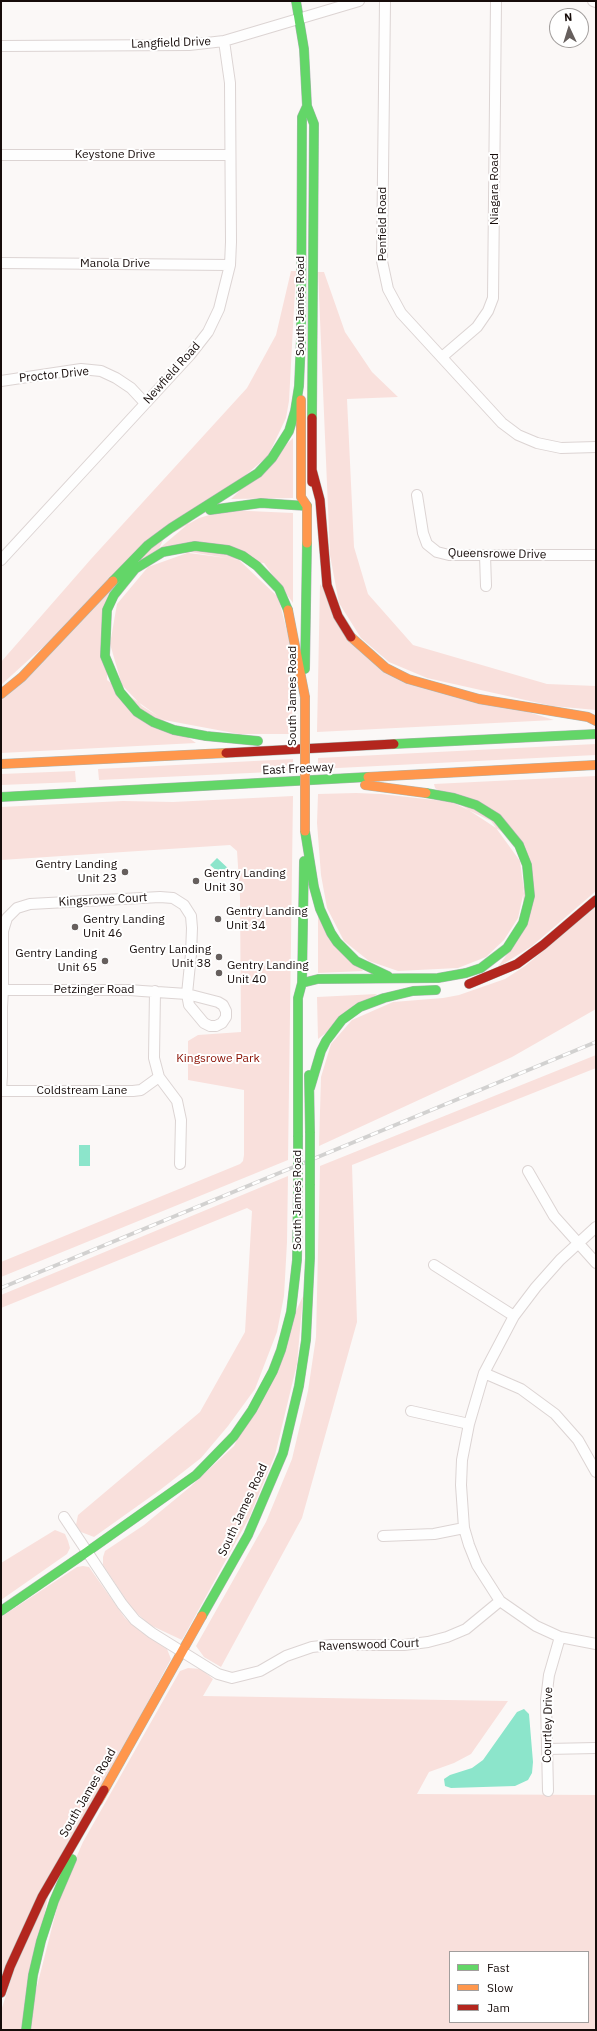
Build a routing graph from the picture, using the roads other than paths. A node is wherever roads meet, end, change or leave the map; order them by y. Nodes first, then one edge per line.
1 (296, 1) edge
2 (359, 1) edge
3 (385, 1) edge
4 (496, 1) edge
5 (300, 18) junction
6 (224, 41) junction
7 (1, 46) edge
8 (307, 106) junction
9 (1, 155) edge
10 (230, 155) junction
11 (1, 263) edge
12 (230, 265) junction
13 (301, 340) junction
14 (442, 357) junction
15 (1, 381) edge
16 (145, 403) junction
17 (596, 447) edge
18 (312, 470) junction
19 (417, 495) dead end
20 (306, 506) junction
21 (198, 513) junction
22 (485, 555) junction
23 (596, 555) edge
24 (1, 560) edge
25 (486, 586) dead end
26 (1, 694) edge
27 (305, 697) junction
28 (596, 721) edge
29 (596, 734) edge
30 (283, 750) junction
31 (1, 764) edge
32 (596, 765) edge
33 (337, 779) junction
34 (1, 797) edge
35 (305, 831) junction
36 (596, 900) edge
37 (396, 979) junction
38 (302, 983) junction
39 (463, 986) dead end
40 (341, 988) dead end
41 (378, 989) dead end
42 (445, 989) dead end
43 (2, 990) edge
44 (154, 991) junction
45 (413, 991) junction
46 (187, 994) joint
47 (308, 1004) dead end
48 (309, 1058) dead end
49 (159, 1077) junction
50 (310, 1088) junction
51 (1, 1091) edge
52 (180, 1164) dead end
53 (528, 1171) dead end
54 (596, 1227) edge
55 (578, 1244) junction
56 (434, 1264) dead end
57 (596, 1264) edge
58 (514, 1316) junction
59 (484, 1373) junction
60 (411, 1411) dead end
61 (468, 1424) junction
62 (596, 1472) edge
63 (64, 1517) dead end
64 (464, 1528) junction
65 (383, 1536) dead end
66 (88, 1552) junction
67 (500, 1601) junction
68 (1, 1611) edge
69 (560, 1637) junction
70 (596, 1644) edge
71 (183, 1652) junction
72 (596, 1748) edge
73 (547, 1749) junction
74 (104, 1790) junction
75 (548, 1790) dead end
76 (1, 1993) edge
77 (26, 2030) edge

1 - 5 main road, South James Road
2 - 5 street, Langfield Drive
3 - 14 street, Penfield Road
4 - 14 street, Niagara Road
5 - 6 street, Langfield Drive
5 - 8 main road, South James Road
6 - 7 street, Langfield Drive
6 - 10 street, Newfield Road
8 - 13 main road, South James Road
8 - 18 main road, South James Road
9 - 10 street, Keystone Drive
10 - 12 street, Newfield Road
11 - 12 street, Manola Drive
12 - 16 street, Newfield Road
13 - 20 main road, South James Road
13 - 21 main road
14 - 17 street, Penfield Road
15 - 16 street, Proctor Drive
16 - 24 street, Newfield Road
18 - 20 main road, South James Road
18 - 28 main road
19 - 22 street, Queensrowe Drive
20 - 21 main road
20 - 27 main road, South James Road
21 - 26 main road
22 - 23 street, Queensrowe Drive
22 - 25 street
27 - 30 main road
27 - 35 main road, South James Road, bridge
29 - 30 main road, East Freeway
30 - 31 main road, East Freeway
32 - 33 main road, East Freeway
33 - 34 main road, East Freeway
33 - 37 main road
35 - 37 main road
35 - 38 main road, South James Road
36 - 39 main road
37 - 38 main road
38 - 40 main road
38 - 47 main road, South James Road
38 - 66 main road, South James Road, bridge
41 - 45 main road
42 - 45 main road
43 - 44 street, Petzinger Road
43 - 46 street, Kingsrowe Court
43 - 51 street, Kingsrowe Court
44 - 46 street, Petzinger Road
44 - 49 street
45 - 50 main road
48 - 50 main road, South James Road
49 - 51 street, Coldstream Lane
49 - 52 street
50 - 71 main road, South James Road, bridge
53 - 55 street
54 - 55 street
55 - 57 street
55 - 58 street
56 - 58 street
58 - 59 street
59 - 61 street
59 - 62 street
60 - 61 street
61 - 64 street
63 - 66 street, Ravenswood Court
64 - 65 street
64 - 67 street
66 - 68 main road, South James Road
66 - 71 street, Ravenswood Court
67 - 69 street
67 - 71 street, Ravenswood Court
69 - 70 street
69 - 73 street, Courtley Drive
71 - 74 main road, South James Road
72 - 73 street
73 - 75 street, Courtley Drive
74 - 76 main road, South James Road
74 - 77 main road

